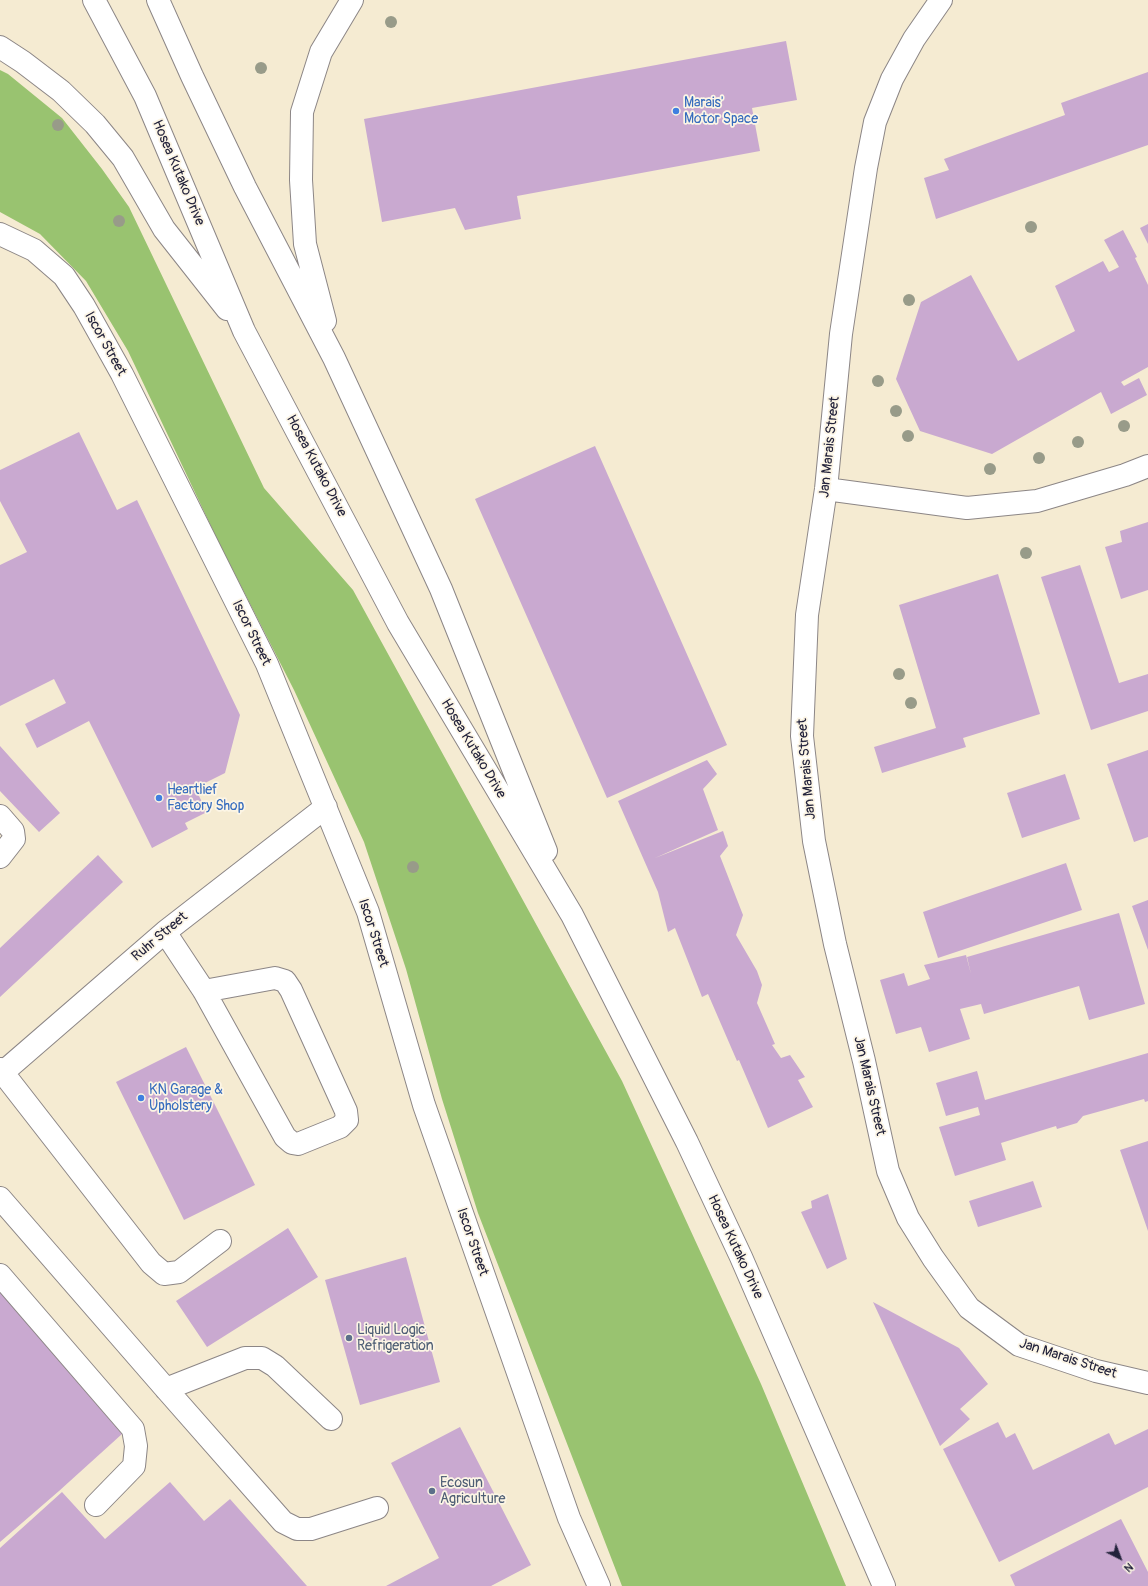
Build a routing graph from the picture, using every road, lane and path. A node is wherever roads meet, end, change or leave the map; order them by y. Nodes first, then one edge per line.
1 (94, 0) edge
2 (158, 0) edge
3 (352, 0) edge
4 (941, 0) edge
5 (0, 47) edge
6 (0, 234) edge
7 (244, 331) junction
8 (334, 358) junction
9 (1148, 466) edge
10 (826, 489) junction
11 (326, 807) junction
12 (0, 816) edge
13 (0, 857) edge
14 (572, 915) junction
15 (165, 932) junction
16 (204, 991) junction
17 (1, 1072) edge
18 (0, 1198) edge
19 (220, 1241) dead end
20 (0, 1275) edge
21 (1148, 1382) edge
22 (166, 1390) junction
23 (331, 1419) dead end
24 (96, 1505) dead end
25 (377, 1508) dead end
26 (599, 1586) edge
27 (884, 1586) edge

1 - 7 street, Hosea Kutako Drive
2 - 8 street, Hosea Kutako Drive
3 - 8 street
4 - 10 street, Jan Marais Street
5 - 7 street
6 - 11 street, Iscor Street
7 - 14 street, Hosea Kutako Drive
8 - 14 street, Hosea Kutako Drive
9 - 10 street
10 - 21 street, Jan Marais Street
11 - 15 street, Ruhr Street
11 - 26 street, Iscor Street
12 - 13 street
14 - 27 street, Hosea Kutako Drive
15 - 16 street
15 - 17 street, Ruhr Street
16 - 16 street
17 - 19 street
18 - 22 street
20 - 24 street
22 - 23 street
22 - 25 street

